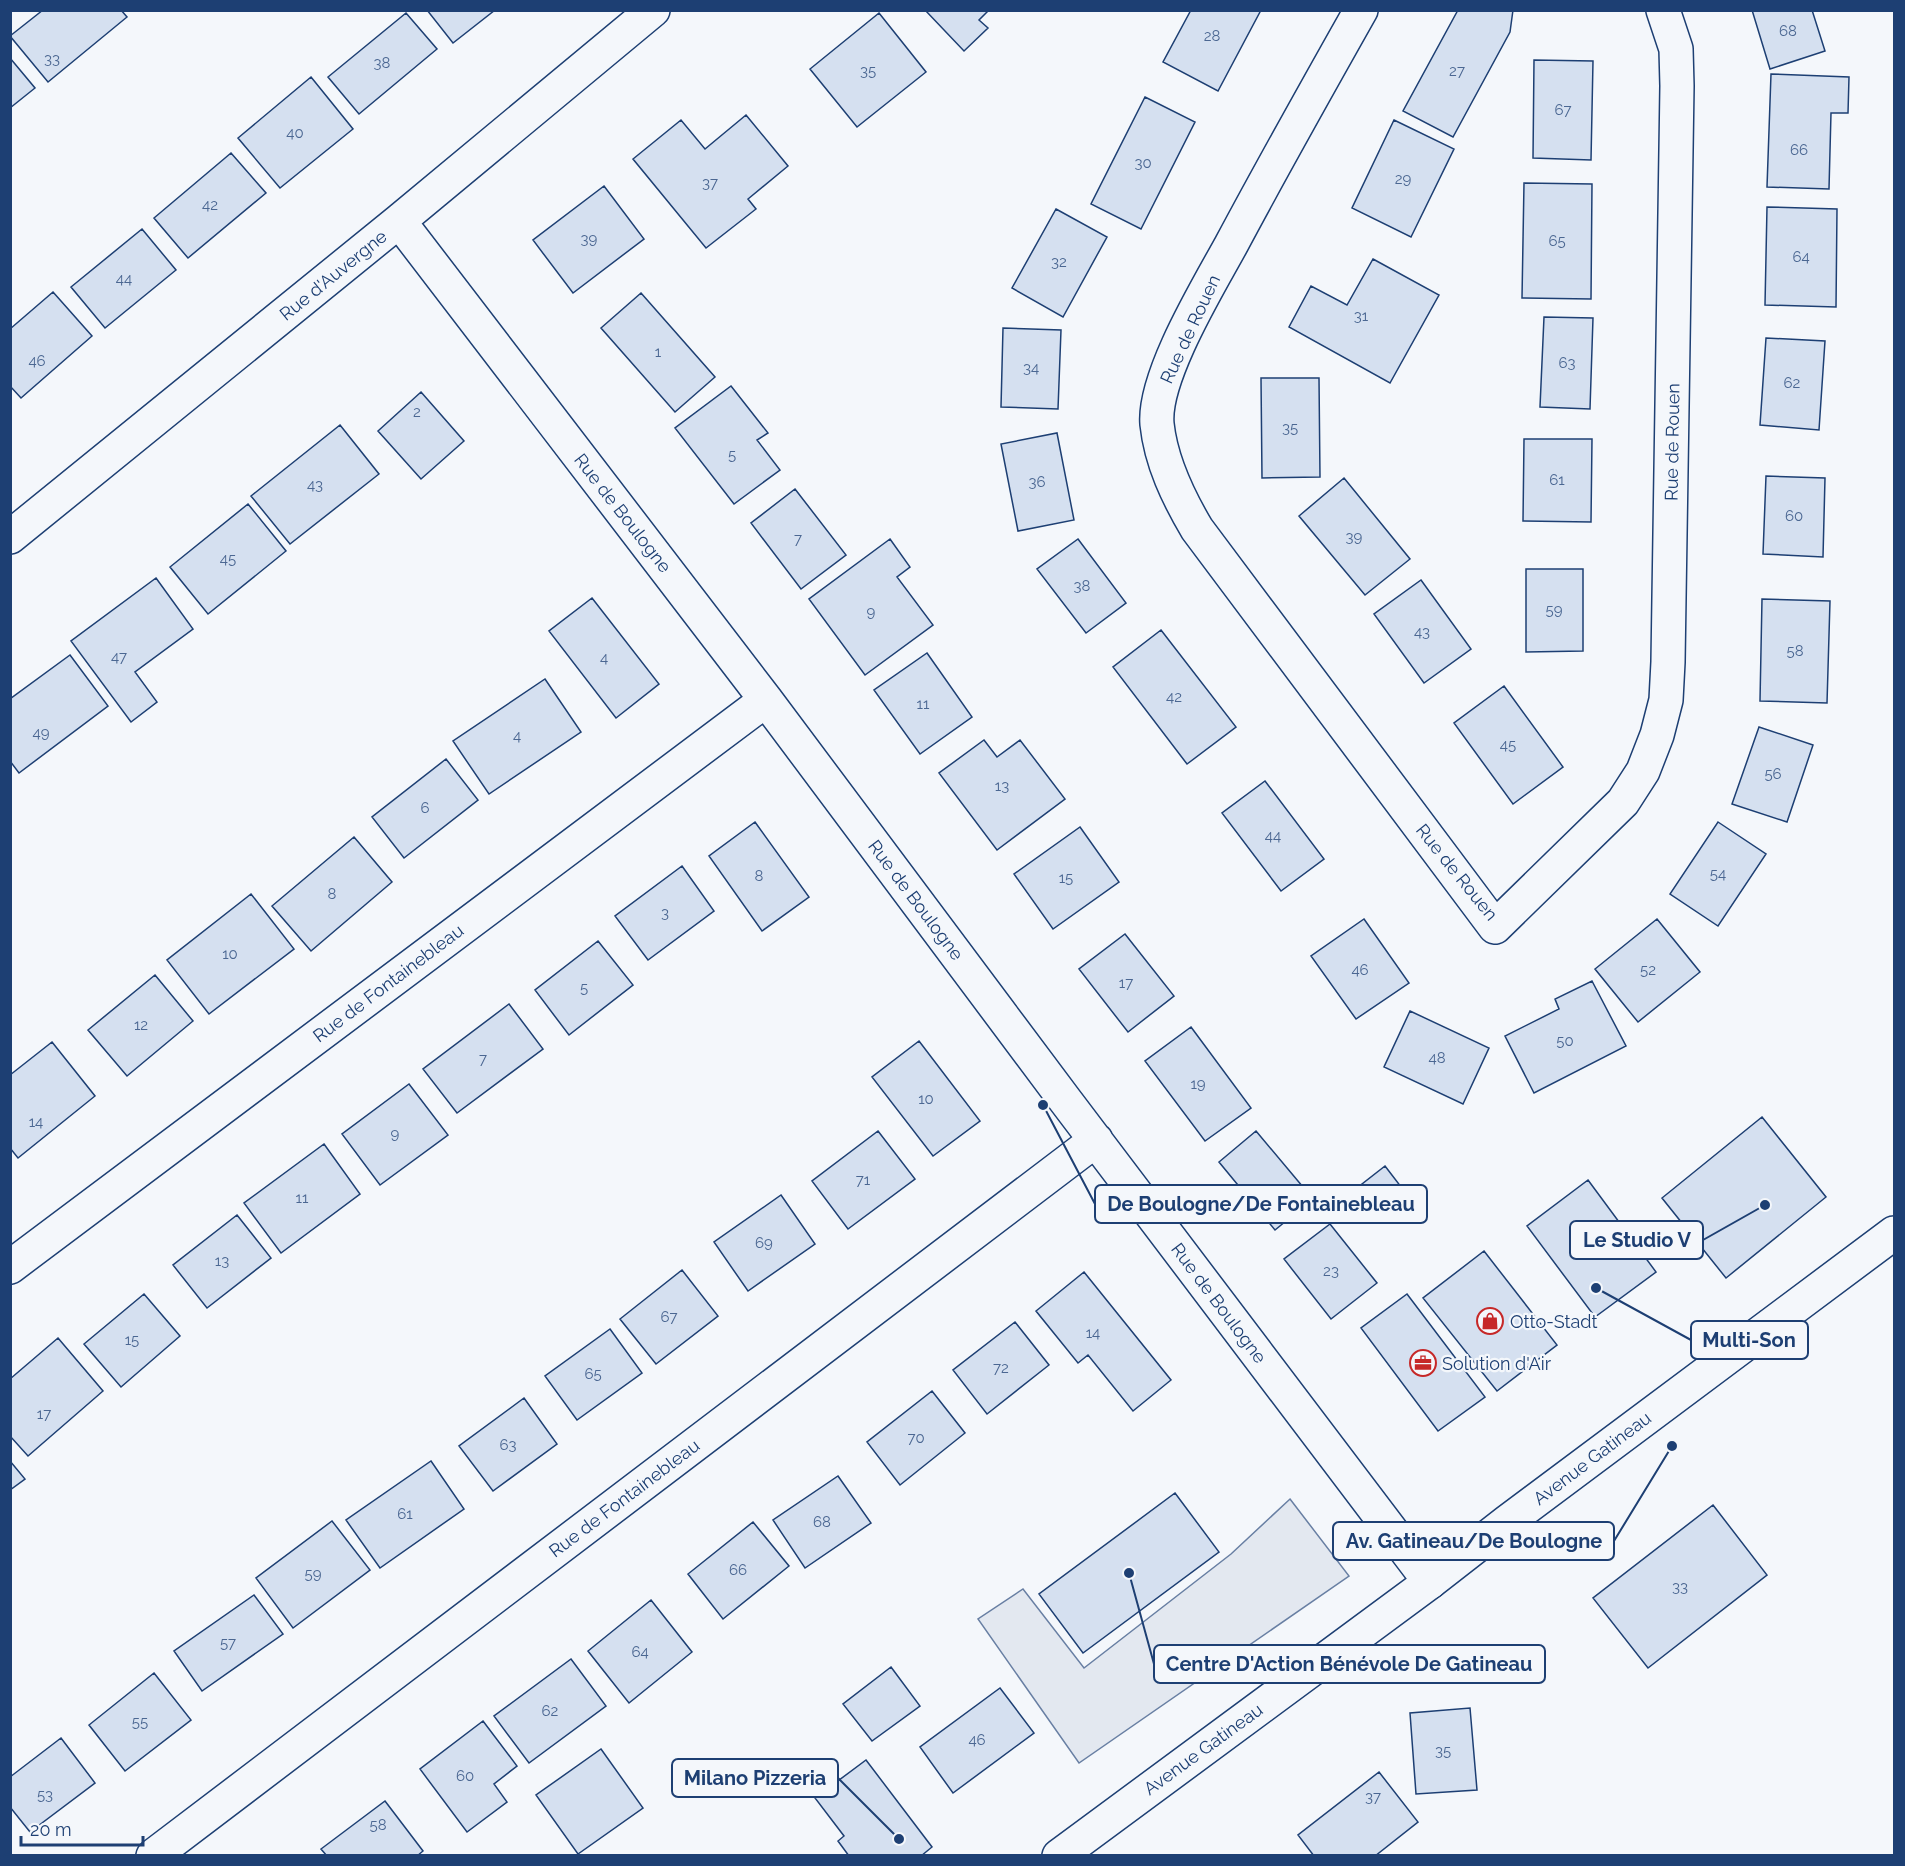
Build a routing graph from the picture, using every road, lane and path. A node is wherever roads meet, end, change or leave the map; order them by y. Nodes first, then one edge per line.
1 (1361, 10) edge
2 (1663, 10) edge
3 (642, 14) edge
4 (399, 221) junction
5 (10, 537) edge
6 (766, 700) junction
7 (1096, 1140) junction
8 (1894, 1233) edge
9 (10, 1267) edge
10 (1430, 1582) junction
11 (153, 1856) edge
12 (1059, 1856) edge

1 - 2 street, Rue de Rouen
3 - 4 street, Rue d'Auvergne
4 - 5 street, Rue d'Auvergne
4 - 6 street, Rue de Boulogne
6 - 7 street, Rue de Boulogne
6 - 9 street, Rue de Fontainebleau
7 - 10 street, Rue de Boulogne
7 - 11 street, Rue de Fontainebleau
8 - 10 street, Avenue Gatineau
10 - 12 street, Avenue Gatineau

